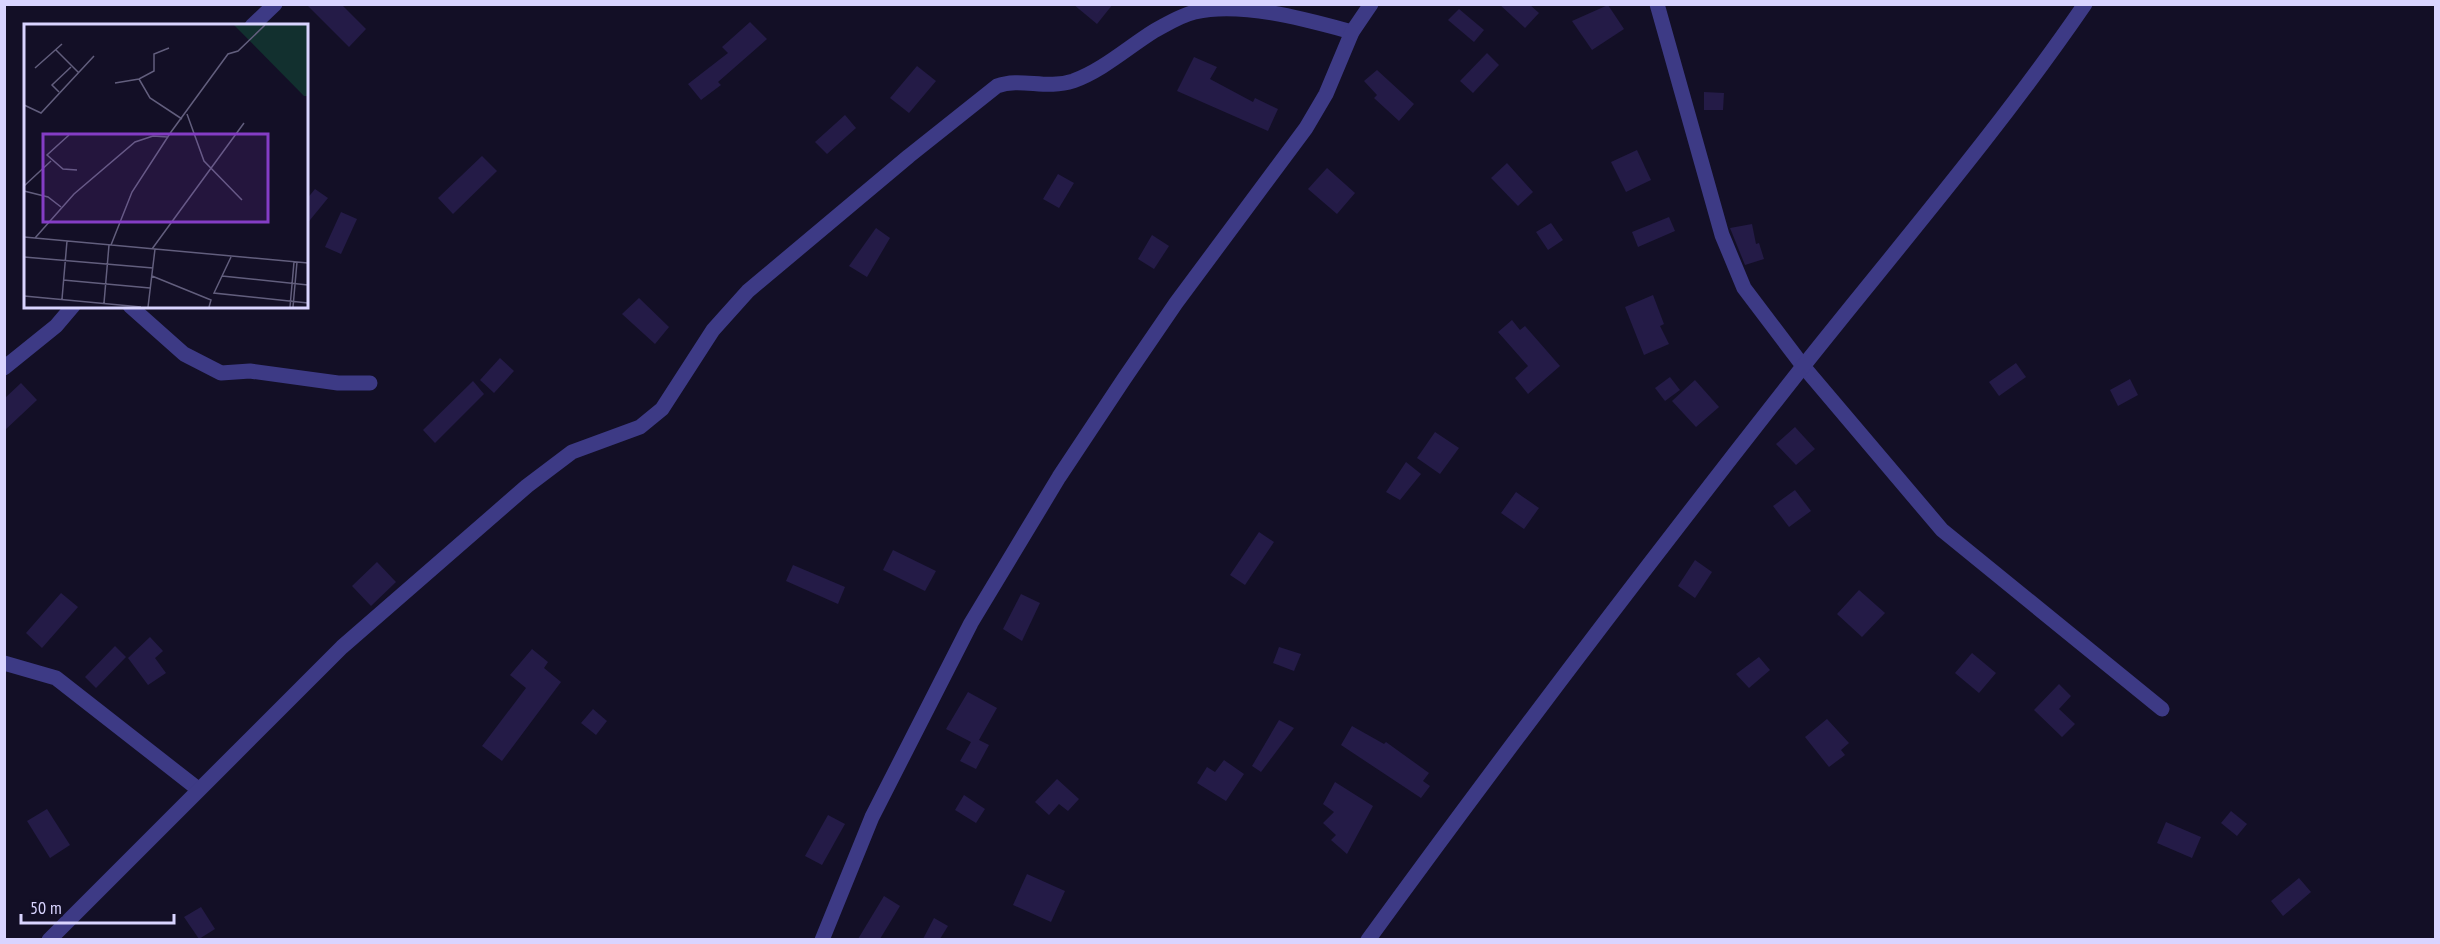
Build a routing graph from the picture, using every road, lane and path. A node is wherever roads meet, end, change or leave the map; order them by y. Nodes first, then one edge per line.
1 (275, 4) edge
2 (1371, 4) edge
3 (1657, 4) edge
4 (2085, 4) edge
5 (254, 24) edge
6 (1352, 32) junction
7 (71, 308) edge
8 (131, 308) edge
9 (1803, 366) junction
10 (4, 368) edge
11 (370, 383) dead end
12 (4, 663) edge
13 (2162, 709) dead end
14 (198, 789) junction
15 (49, 939) edge
16 (822, 939) edge
17 (1368, 939) edge

1 - 5 street
2 - 6 street
3 - 9 street
4 - 9 street
6 - 14 street
6 - 16 street
7 - 10 street
8 - 11 street
9 - 13 street
9 - 17 street
12 - 14 street
14 - 15 street

